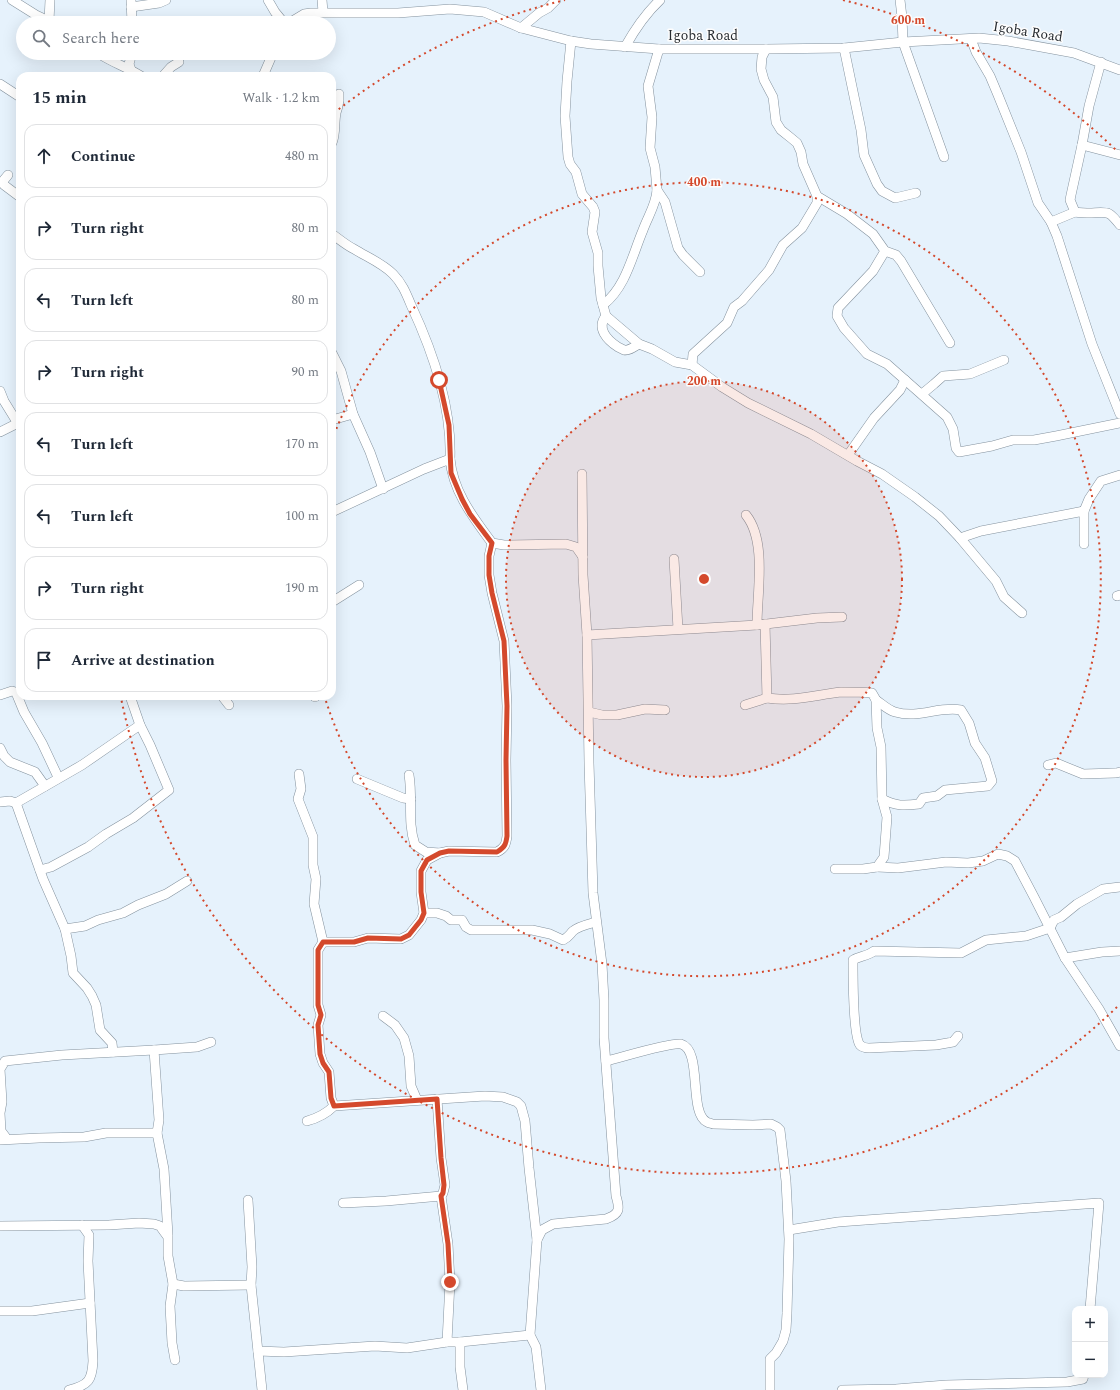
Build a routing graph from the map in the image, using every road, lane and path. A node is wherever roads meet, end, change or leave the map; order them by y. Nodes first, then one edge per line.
1 (12, 0) edge
2 (50, 0) edge
3 (166, 0) edge
4 (268, 0) edge
5 (322, 0) edge
6 (556, 0) edge
7 (660, 0) edge
8 (900, 0) edge
9 (131, 3) edge
10 (323, 12) junction
11 (38, 16) edge
12 (51, 16) edge
13 (132, 16) edge
14 (278, 16) edge
15 (301, 16) edge
16 (521, 28) junction
17 (971, 39) junction
18 (571, 41) junction
19 (903, 42) junction
20 (625, 47) junction
21 (844, 48) junction
22 (659, 49) junction
23 (766, 50) junction
24 (108, 60) edge
25 (130, 60) edge
26 (270, 60) edge
27 (179, 62) dead end
28 (1101, 62) junction
29 (131, 70) junction
30 (1120, 70) edge
31 (134, 72) edge
32 (166, 72) edge
33 (266, 72) edge
34 (0, 84) edge
35 (16, 94) edge
36 (339, 94) dead end
37 (336, 112) edge
38 (1082, 145) junction
39 (1120, 155) edge
40 (944, 157) dead end
41 (8, 175) dead end
42 (657, 190) junction
43 (916, 193) dead end
44 (16, 194) edge
45 (817, 196) junction
46 (1075, 212) junction
47 (1051, 222) junction
48 (1120, 225) edge
49 (336, 237) edge
50 (885, 251) junction
51 (700, 272) dead end
52 (603, 306) junction
53 (606, 316) junction
54 (950, 343) dead end
55 (638, 344) junction
56 (694, 354) junction
57 (1004, 360) dead end
58 (336, 361) edge
59 (680, 363) junction
60 (692, 365) junction
61 (905, 380) junction
62 (0, 391) edge
63 (922, 394) junction
64 (353, 414) junction
65 (1120, 414) edge
66 (16, 419) edge
67 (336, 419) edge
68 (1120, 423) edge
69 (16, 425) edge
70 (0, 432) edge
71 (848, 455) junction
72 (450, 459) junction
73 (582, 474) dead end
74 (1120, 475) edge
75 (383, 489) junction
76 (336, 510) edge
77 (1084, 511) junction
78 (746, 515) dead end
79 (960, 538) junction
80 (492, 543) junction
81 (1084, 544) dead end
82 (583, 557) junction
83 (674, 559) dead end
84 (359, 585) dead end
85 (336, 599) edge
86 (1022, 613) dead end
87 (842, 617) dead end
88 (761, 625) junction
89 (678, 630) junction
90 (587, 635) junction
91 (16, 694) edge
92 (0, 695) edge
93 (767, 698) junction
94 (19, 700) edge
95 (131, 700) edge
96 (225, 700) edge
97 (876, 700) junction
98 (229, 705) dead end
99 (745, 705) dead end
100 (665, 710) dead end
101 (589, 712) junction
102 (140, 725) junction
103 (0, 748) edge
104 (1048, 765) dead end
105 (1120, 772) edge
106 (299, 774) dead end
107 (409, 775) dead end
108 (58, 777) junction
109 (357, 779) dead end
110 (45, 786) junction
111 (882, 798) junction
112 (411, 799) junction
113 (0, 802) edge
114 (16, 803) junction
115 (440, 853) junction
116 (877, 867) junction
117 (40, 870) junction
118 (835, 870) dead end
119 (187, 880) dead end
120 (1120, 888) edge
121 (424, 913) junction
122 (596, 922) junction
123 (1050, 928) junction
124 (65, 929) junction
125 (323, 942) junction
126 (1120, 951) edge
127 (1065, 958) junction
128 (383, 1016) dead end
129 (958, 1036) dead end
130 (211, 1042) dead end
131 (1120, 1046) edge
132 (154, 1050) junction
133 (113, 1052) junction
134 (606, 1061) junction
135 (437, 1099) junction
136 (417, 1100) junction
137 (334, 1106) junction
138 (307, 1121) dead end
139 (157, 1133) junction
140 (4, 1140) edge
141 (441, 1196) junction
142 (248, 1200) dead end
143 (343, 1203) dead end
144 (534, 1216) junction
145 (82, 1225) junction
146 (0, 1226) edge
147 (547, 1226) junction
148 (789, 1230) junction
149 (168, 1237) junction
150 (537, 1240) junction
151 (173, 1284) junction
152 (251, 1285) junction
153 (90, 1303) junction
154 (1090, 1306) edge
155 (0, 1311) edge
156 (530, 1335) junction
157 (447, 1342) junction
158 (460, 1342) junction
159 (258, 1351) junction
160 (175, 1360) dead end
161 (1083, 1378) edge
162 (1047, 1386) edge
163 (69, 1390) edge
164 (262, 1390) edge
165 (463, 1390) edge
166 (541, 1390) edge
167 (770, 1390) edge
168 (847, 1390) edge

1 - 11 street
2 - 12 street
3 - 9 street
4 - 14 street
5 - 10 street
6 - 16 street
7 - 20 street
8 - 19 street
9 - 13 street
10 - 15 street, Igoba Road
10 - 16 street, Igoba Road
16 - 18 street, Igoba Road
17 - 19 street, Igoba Road
17 - 28 street, Igoba Road
17 - 47 street
18 - 20 street, Igoba Road
18 - 52 street
19 - 21 street, Igoba Road
19 - 40 street
20 - 22 street, Igoba Road
21 - 23 street, Igoba Road
21 - 43 street
22 - 23 street, Igoba Road
22 - 42 street
23 - 45 street
24 - 29 street
25 - 29 street
26 - 33 street
27 - 32 street
28 - 30 street, Igoba Road
28 - 38 street
29 - 31 street
34 - 35 street
36 - 37 street
38 - 39 street
38 - 46 street
41 - 44 street
42 - 51 street
42 - 52 street
45 - 50 street
45 - 56 street
46 - 47 street
46 - 48 street
47 - 65 street
49 - 72 street
50 - 54 street
50 - 61 street
52 - 53 street
53 - 55 street
53 - 55 street
55 - 59 street
56 - 59 street
56 - 60 street
57 - 63 street
58 - 64 street
59 - 60 street
60 - 71 street
61 - 63 street
61 - 71 street
62 - 66 street
63 - 68 street
64 - 67 street
64 - 75 street
69 - 70 street
71 - 79 street
72 - 75 street
72 - 80 street
73 - 82 street
74 - 77 street
75 - 76 street
77 - 79 street
77 - 81 street
78 - 88 street
79 - 86 street
80 - 82 street
80 - 115 street
82 - 90 street
83 - 89 street
84 - 85 street
87 - 88 street
88 - 89 street
88 - 93 street
89 - 90 street
90 - 101 street
91 - 92 street
93 - 97 street
93 - 99 street
94 - 108 street
95 - 102 street
96 - 98 street
97 - 111 street
97 - 111 street
100 - 101 street
101 - 122 street
102 - 108 street
102 - 117 street
103 - 110 street
104 - 105 street
106 - 125 street
107 - 112 street
108 - 110 street
109 - 112 street
110 - 114 street
111 - 116 street
112 - 115 street
113 - 114 street
114 - 117 street
115 - 121 street
116 - 118 street
116 - 123 street
117 - 124 street
119 - 124 street
120 - 123 street
121 - 122 street
121 - 125 street
122 - 134 street
123 - 127 street
123 - 129 street
124 - 133 street
125 - 137 street
126 - 127 street
127 - 131 street
128 - 136 street
130 - 132 street
132 - 133 street
132 - 139 street
133 - 140 street
134 - 147 street
134 - 148 street
135 - 136 street
135 - 141 street
135 - 144 street
136 - 137 street
137 - 138 street
139 - 140 street
139 - 149 street
141 - 143 street
141 - 157 street
142 - 152 street
144 - 147 street
144 - 150 street
145 - 146 street
145 - 149 street
145 - 153 street
147 - 150 street
148 - 154 street
148 - 167 street
149 - 151 street
150 - 156 street
151 - 152 street
151 - 160 street
152 - 159 street
153 - 155 street
153 - 163 street
156 - 158 street
156 - 166 street
157 - 158 street
157 - 159 street
158 - 165 street
159 - 164 street
161 - 162 street
162 - 168 street

